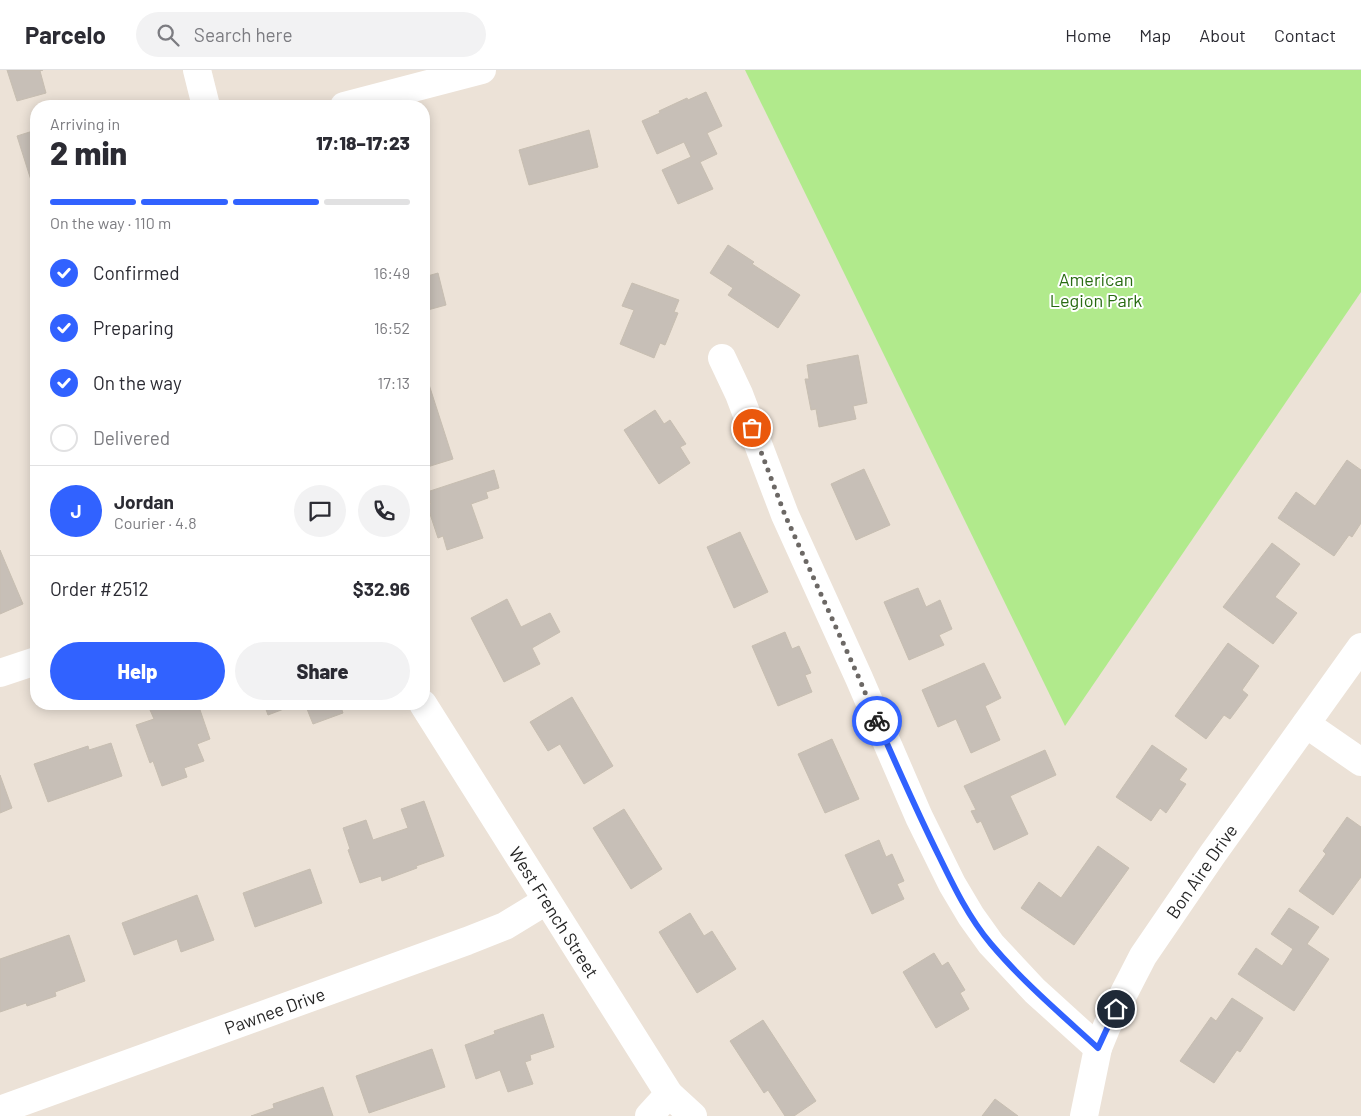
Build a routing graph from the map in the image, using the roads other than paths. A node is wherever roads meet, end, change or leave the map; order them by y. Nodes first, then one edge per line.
1 (197, 70) edge
2 (482, 70) edge
3 (204, 100) edge
4 (367, 100) edge
5 (722, 358) dead end
6 (1361, 647) edge
7 (30, 663) edge
8 (0, 673) edge
9 (427, 710) edge
10 (1306, 724) junction
11 (1361, 762) edge
12 (546, 901) junction
13 (1098, 1048) junction
14 (669, 1094) junction
15 (0, 1110) edge
16 (649, 1116) edge
17 (693, 1116) edge
18 (1084, 1116) edge

1 - 3 street
2 - 4 street
5 - 13 street
6 - 10 street, Bon Aire Drive
7 - 8 street
9 - 12 street, West French Street
10 - 11 street
10 - 13 street, Bon Aire Drive
12 - 14 street, West French Street
12 - 15 street, Pawnee Drive
13 - 18 street, Bon Aire Drive
14 - 16 street
14 - 17 street, West French Street

